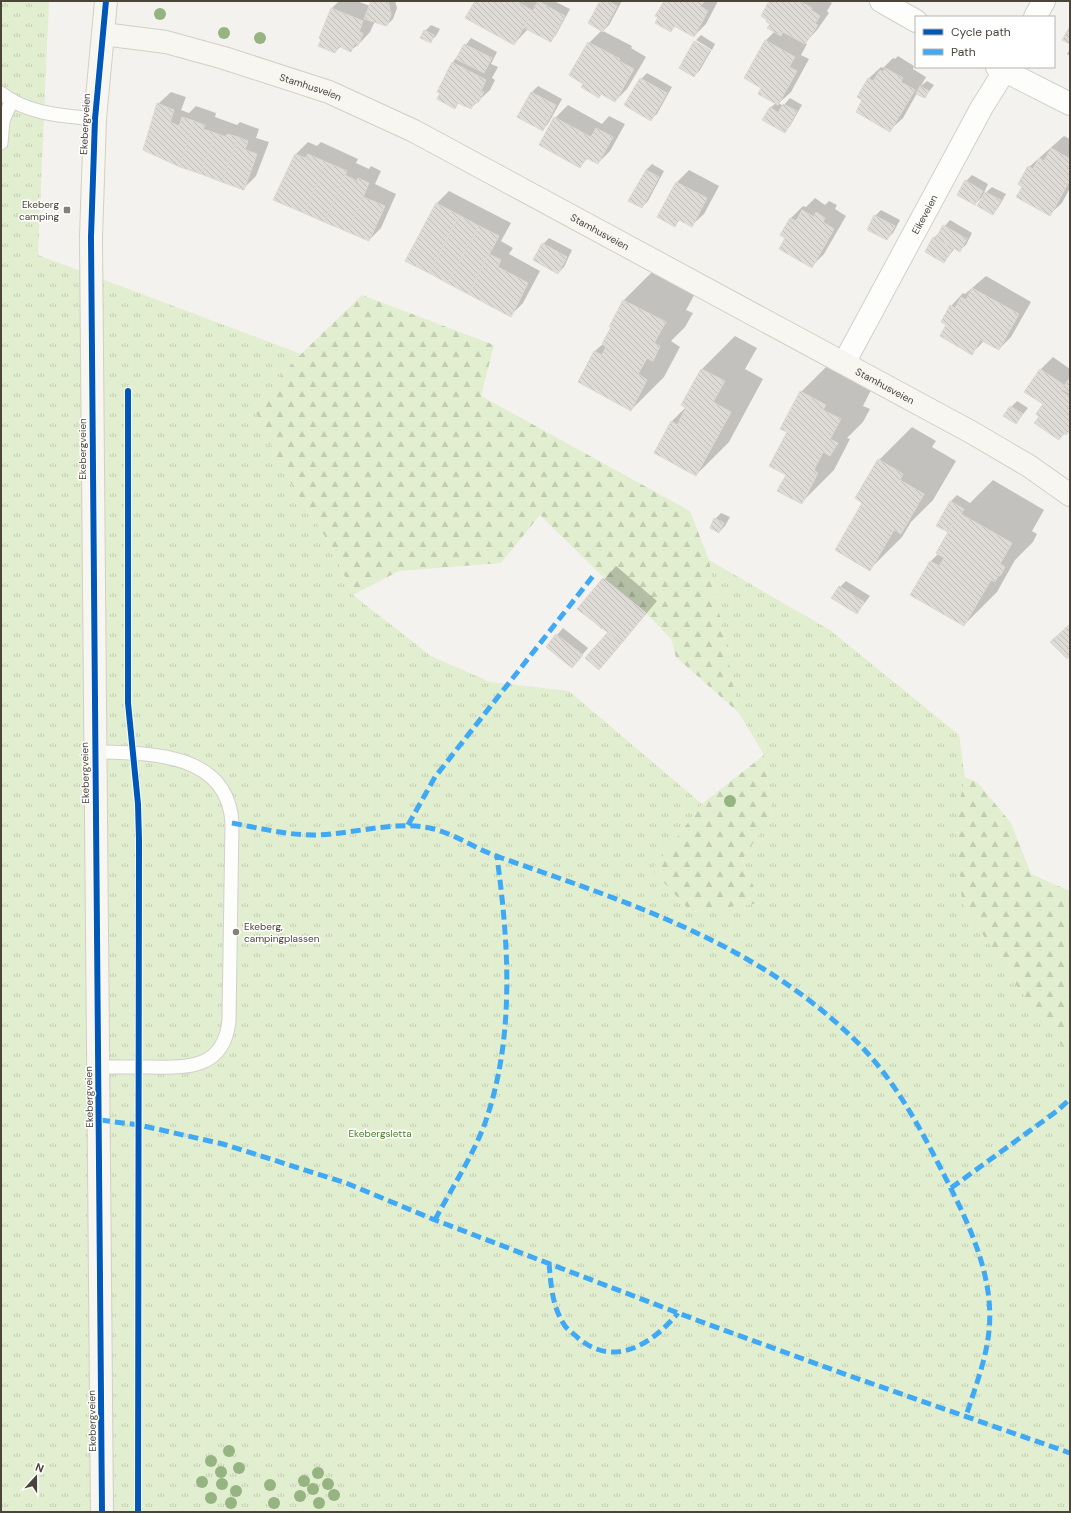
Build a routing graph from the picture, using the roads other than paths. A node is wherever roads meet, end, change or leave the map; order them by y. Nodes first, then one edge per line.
1 (106, 1) edge
2 (881, 1) edge
3 (1044, 1) edge
4 (1036, 16) edge
5 (915, 19) edge
6 (103, 34) junction
7 (1003, 68) edge
8 (6, 97) edge
9 (1070, 104) edge
10 (95, 119) junction
11 (1, 143) edge
12 (844, 363) junction
13 (1070, 495) edge
14 (95, 752) junction
15 (99, 1067) junction
16 (102, 1512) edge

1 - 6 street, Ekebergveien
2 - 5 street
3 - 4 street
6 - 10 street, Ekebergveien
6 - 12 street, Stamhusveien
7 - 9 street
7 - 12 street, Eikeveien
8 - 10 lane
8 - 11 lane
10 - 14 street, Ekebergveien
12 - 13 street, Stamhusveien
14 - 15 street, Ekebergveien
14 - 15 lane
15 - 16 street, Ekebergveien

